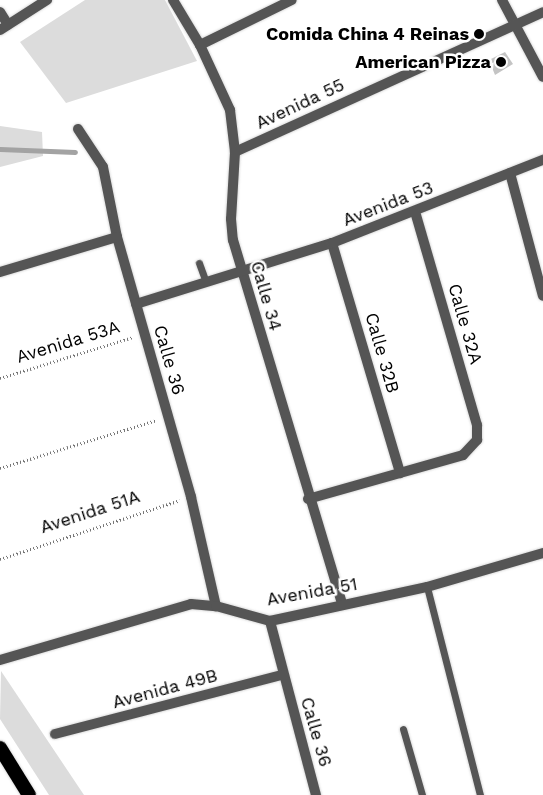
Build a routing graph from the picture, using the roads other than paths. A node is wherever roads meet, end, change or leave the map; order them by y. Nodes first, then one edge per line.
1 (47, 0) edge
2 (173, 0) edge
3 (292, 0) edge
4 (502, 0) edge
5 (276, 3) edge
6 (0, 12) edge
7 (543, 12) edge
8 (515, 24) junction
9 (4, 27) edge
10 (200, 45) junction
11 (543, 77) edge
12 (78, 129) dead end
13 (235, 152) junction
14 (543, 160) edge
15 (510, 173) junction
16 (415, 212) junction
17 (117, 237) junction
18 (332, 243) junction
19 (198, 263) dead end
20 (0, 272) edge
21 (242, 272) junction
22 (206, 282) junction
23 (543, 292) edge
24 (136, 304) junction
25 (400, 473) junction
26 (308, 499) junction
27 (543, 553) edge
28 (427, 587) junction
29 (342, 604) junction
30 (216, 606) junction
31 (270, 621) junction
32 (0, 660) edge
33 (282, 675) junction
34 (404, 729) dead end
35 (55, 734) dead end
36 (0, 748) edge
37 (29, 795) edge
38 (316, 795) edge
39 (422, 795) edge
40 (480, 795) edge

1 - 9 street
2 - 10 street, Calle 34
3 - 5 street
4 - 8 street
5 - 10 street
6 - 9 street
7 - 8 street, Avenida 55
8 - 11 street
8 - 13 street, Avenida 55
10 - 13 street, Calle 34
12 - 17 street, Calle 36
13 - 21 street, Calle 34
14 - 15 street, Avenida 53
15 - 16 street, Avenida 53
15 - 23 street
16 - 18 street, Avenida 53
16 - 25 street, Calle 32A
17 - 20 street
17 - 24 street, Calle 36
18 - 21 street, Avenida 53
18 - 25 street, Calle 32B
19 - 22 lane
21 - 22 street, Avenida 53
21 - 26 street, Calle 34
22 - 24 street, Avenida 53
24 - 30 street, Calle 36
25 - 26 street
26 - 29 street, Calle 34
27 - 28 street, Avenida 51
28 - 29 street, Avenida 51
28 - 40 lane
29 - 31 street, Avenida 51
30 - 31 street, Avenida 51
30 - 32 street, Avenida 51
31 - 33 street, Calle 36
33 - 35 street, Avenida 49B
33 - 38 street, Calle 36
34 - 39 lane
36 - 37 highway

